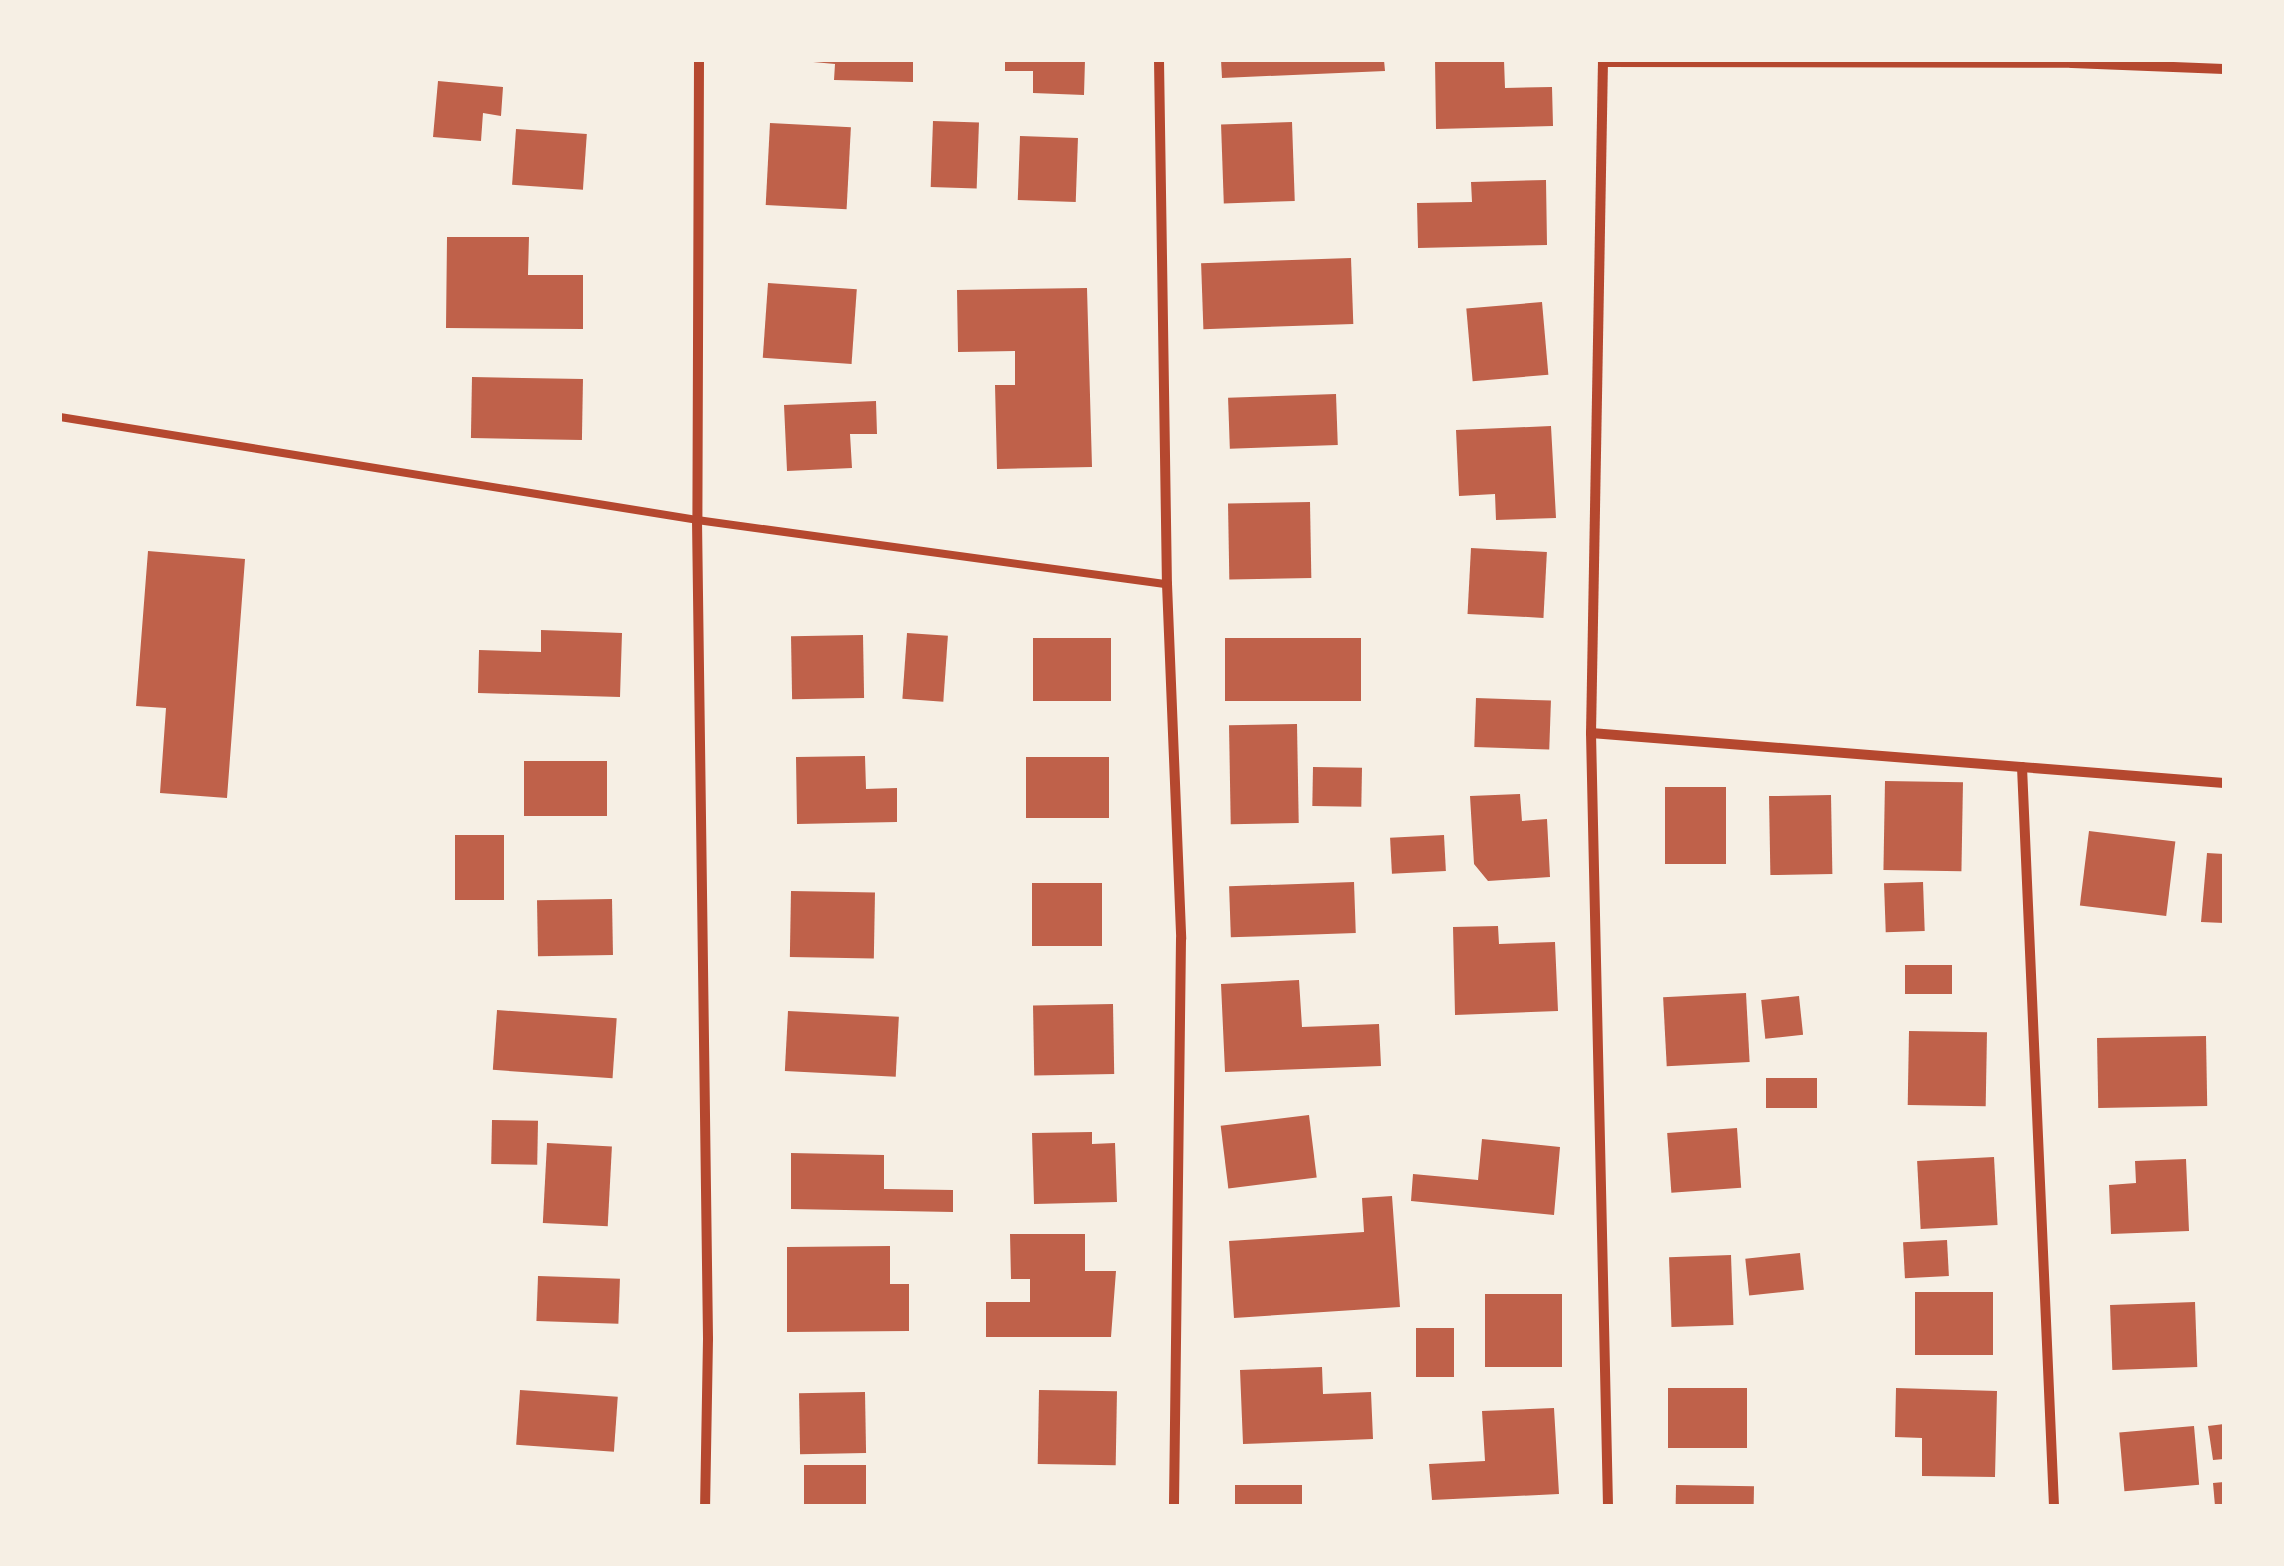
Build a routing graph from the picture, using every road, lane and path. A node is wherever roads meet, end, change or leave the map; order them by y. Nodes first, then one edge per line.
1 (699, 60) edge
2 (1159, 60) edge
3 (1603, 61) edge
4 (2072, 62) edge
5 (2224, 69) edge
6 (60, 417) edge
7 (697, 520) junction
8 (1167, 584) junction
9 (1591, 733) junction
10 (2022, 768) junction
11 (2224, 783) edge
12 (706, 1506) edge
13 (1174, 1506) edge
14 (1608, 1506) edge
15 (2054, 1506) edge

1 - 7 street
2 - 8 street
3 - 4 street
3 - 9 street
4 - 5 street
6 - 7 lane
7 - 8 lane
7 - 12 street
8 - 13 street
9 - 10 street
9 - 14 street
10 - 11 street
10 - 15 street

